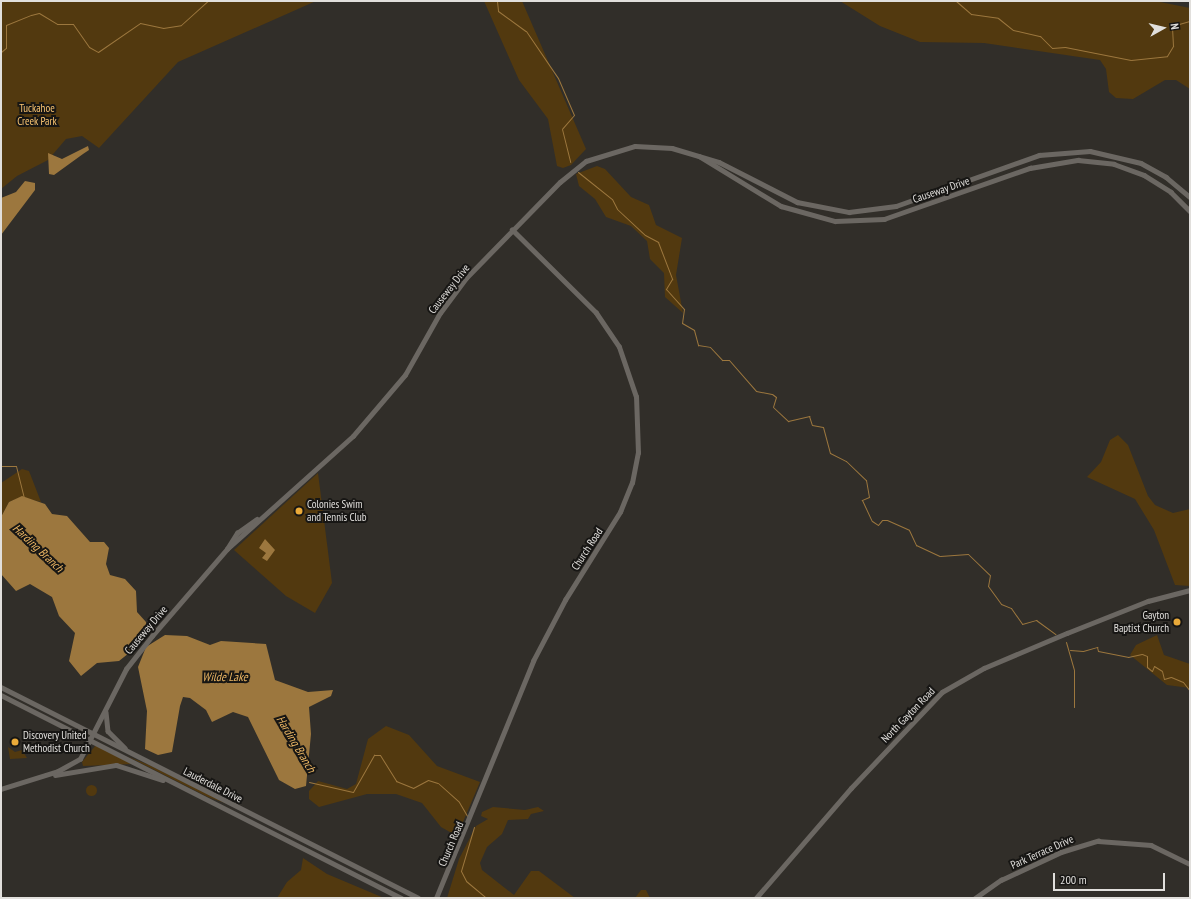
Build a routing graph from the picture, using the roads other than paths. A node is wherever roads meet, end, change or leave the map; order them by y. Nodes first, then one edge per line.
1 (697, 155) junction
2 (1190, 197) edge
3 (1190, 211) edge
4 (512, 230) junction
5 (1190, 590) edge
6 (1, 687) edge
7 (1, 695) edge
8 (106, 709) junction
9 (94, 734) junction
10 (91, 741) junction
11 (129, 752) junction
12 (45, 776) junction
13 (182, 787) junction
14 (1, 789) edge
15 (1190, 864) edge
16 (402, 898) edge
17 (418, 898) edge
18 (436, 898) edge
19 (756, 898) edge
20 (975, 898) edge

1 - 2 street, Causeway Drive
1 - 3 street, Causeway Drive
1 - 4 street, Causeway Drive
4 - 8 street, Causeway Drive
4 - 18 street, Church Road
5 - 19 street, North Gayton Road
6 - 9 street, Lauderdale Drive
7 - 10 street, Lauderdale Drive
8 - 9 street, Causeway Drive
8 - 11 street
9 - 10 street, Causeway Drive
9 - 11 street, Lauderdale Drive
10 - 12 street, Causeway Drive
10 - 13 street, Lauderdale Drive
11 - 17 street, Lauderdale Drive
12 - 13 street
12 - 14 street
13 - 16 street, Lauderdale Drive
15 - 20 street, Park Terrace Drive

